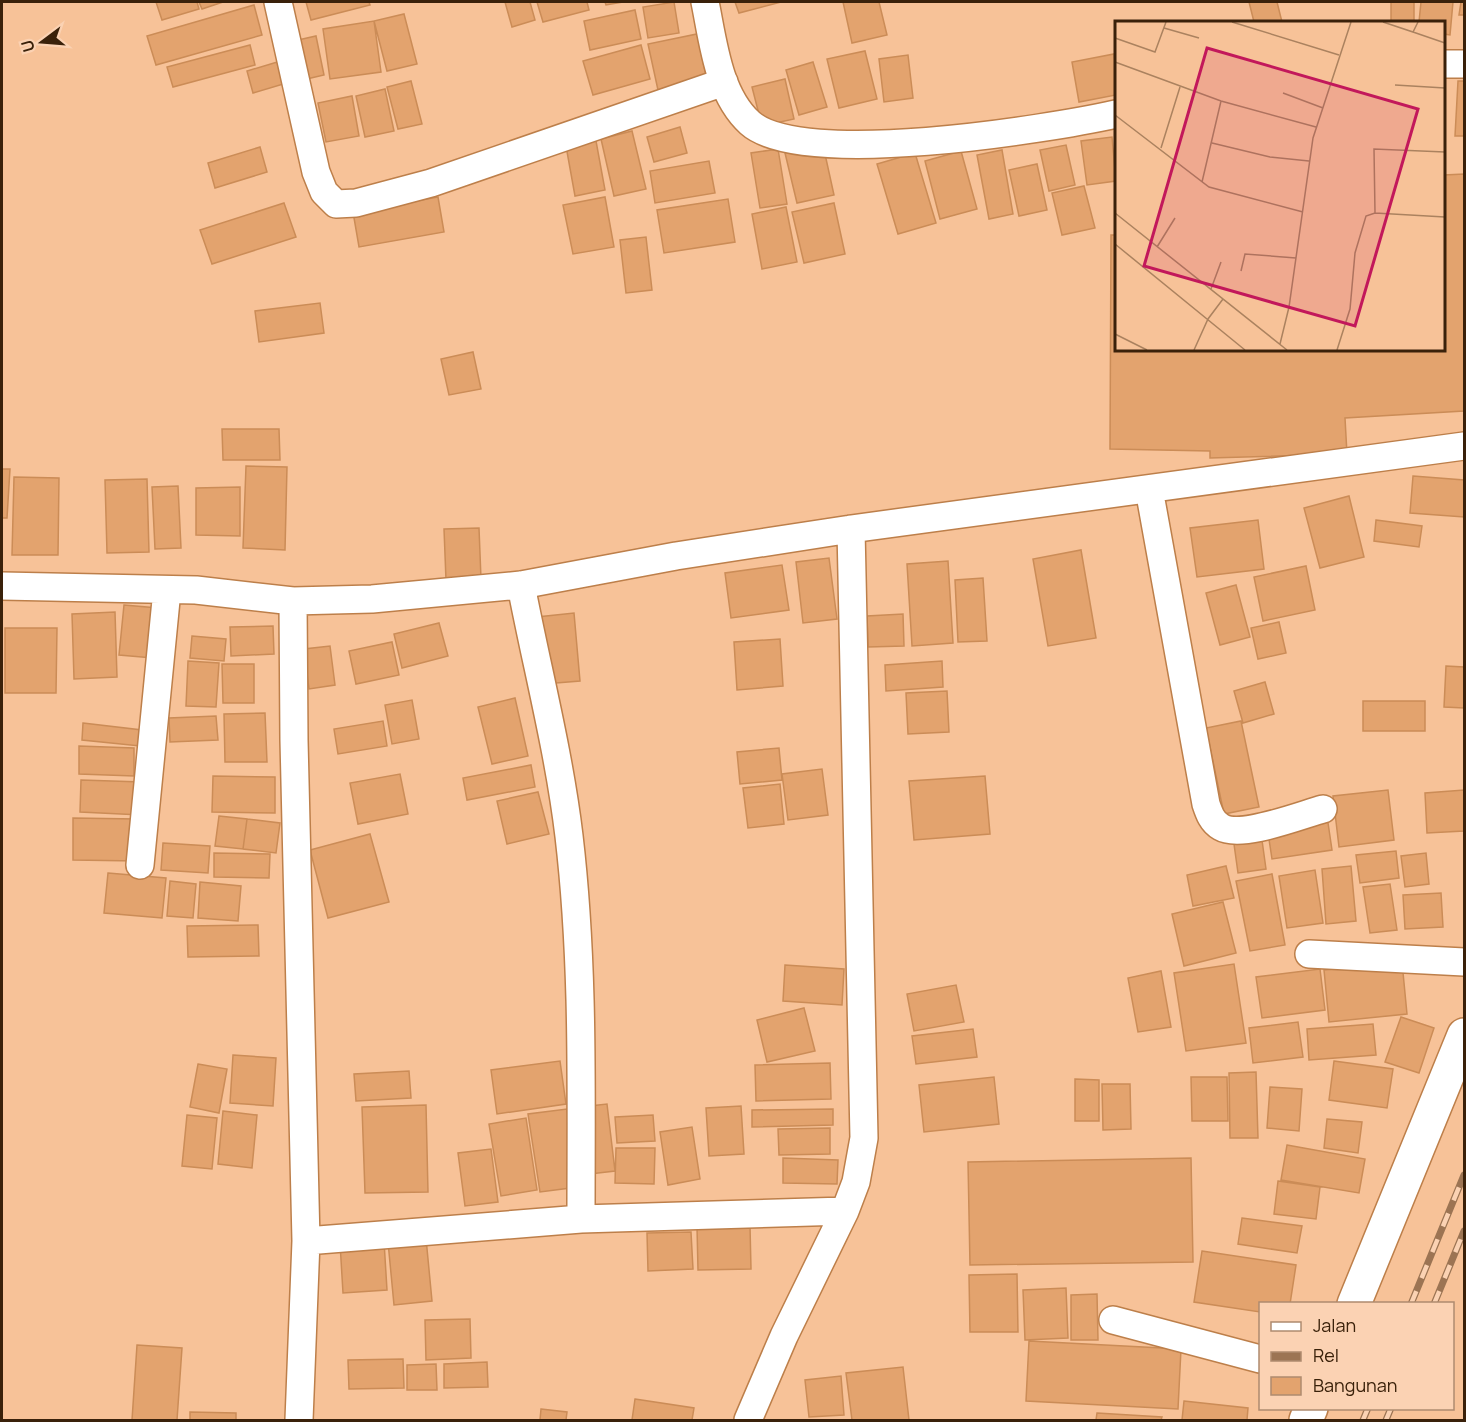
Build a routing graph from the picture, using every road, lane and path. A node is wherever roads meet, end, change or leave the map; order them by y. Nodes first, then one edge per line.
1 (278, 2) edge
2 (705, 2) edge
3 (1445, 64) edge
4 (1464, 64) edge
5 (724, 82) junction
6 (1115, 114) edge
7 (1464, 446) edge
8 (1149, 489) junction
9 (851, 529) junction
10 (520, 585) junction
11 (2, 586) edge
12 (167, 590) junction
13 (293, 601) junction
14 (1323, 809) dead end
15 (140, 865) dead end
16 (1309, 954) dead end
17 (1464, 962) edge
18 (1464, 1035) edge
19 (845, 1211) junction
20 (581, 1219) junction
21 (306, 1241) junction
22 (1355, 1302) edge
23 (1113, 1320) dead end
24 (1259, 1359) edge
25 (299, 1420) edge
26 (748, 1420) edge

1 - 5 street
2 - 5 street
3 - 4 street
5 - 6 street
7 - 8 street
8 - 9 street
8 - 14 street
9 - 10 street
9 - 19 street
10 - 13 street
10 - 20 street
11 - 12 street
12 - 13 street
12 - 15 street
13 - 21 street
16 - 17 street
18 - 22 highway
19 - 20 street
19 - 26 street
20 - 21 street
21 - 25 street
23 - 24 street

